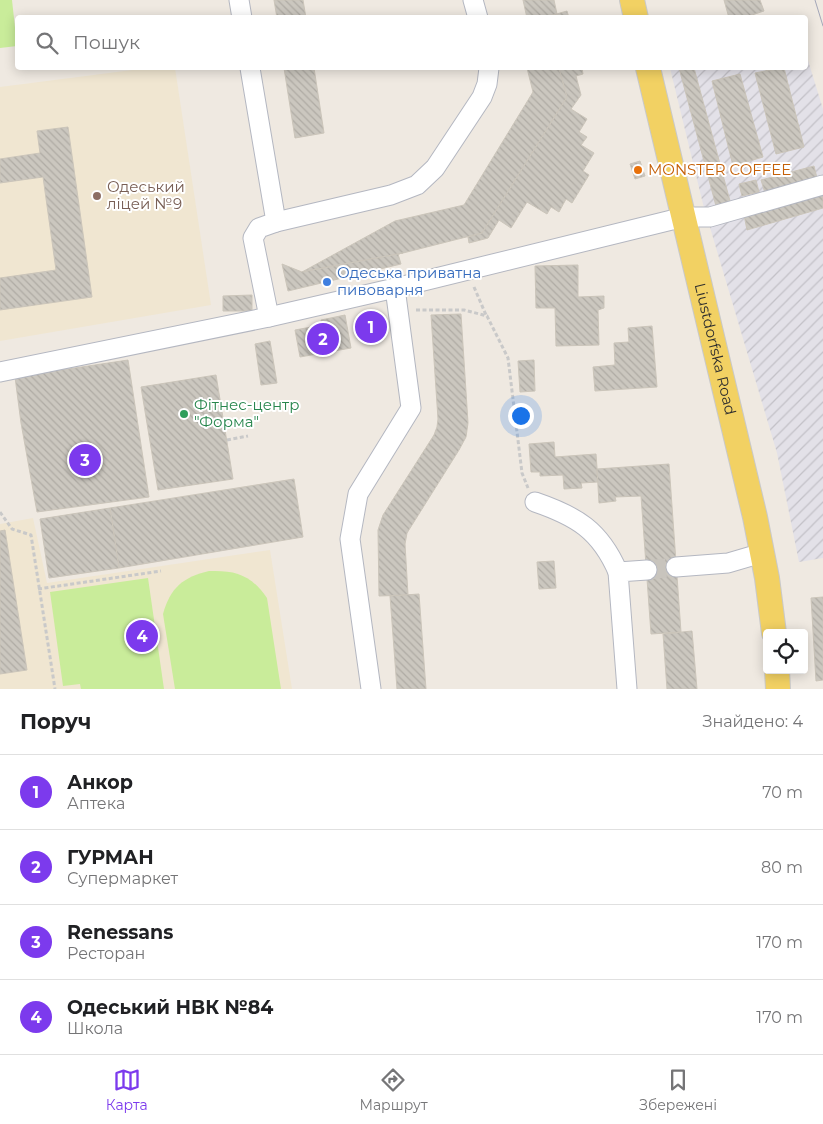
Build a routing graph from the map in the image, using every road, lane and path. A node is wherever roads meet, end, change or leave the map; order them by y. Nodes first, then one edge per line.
1 (239, 0) edge
2 (473, 0) edge
3 (632, 0) edge
4 (242, 15) edge
5 (477, 15) edge
6 (635, 15) edge
7 (250, 70) edge
8 (489, 70) edge
9 (648, 70) edge
10 (823, 185) edge
11 (684, 217) junction
12 (276, 222) junction
13 (468, 270) junction
14 (395, 288) junction
15 (398, 310) junction
16 (487, 316) junction
17 (269, 317) junction
18 (0, 372) edge
19 (248, 436) dead end
20 (227, 440) dead end
21 (534, 502) joint
22 (0, 512) edge
23 (762, 553) junction
24 (676, 567) tunnel mouth
25 (647, 570) tunnel mouth
26 (161, 571) dead end
27 (618, 572) junction
28 (38, 589) junction
29 (773, 629) edge
30 (777, 674) edge
31 (55, 689) edge
32 (371, 689) edge
33 (627, 689) edge
34 (778, 689) edge

1 - 4 street
2 - 5 street
3 - 6 main road
7 - 12 street
8 - 12 street
9 - 11 main road, Liustdorfska Road
10 - 11 street
11 - 13 street
11 - 23 main road, Liustdorfska Road
12 - 17 street
13 - 14 street
13 - 16 path
14 - 15 street
14 - 17 street
15 - 16 path
15 - 32 street
16 - 21 path
17 - 18 street
19 - 20 path
21 - 27 street
22 - 28 path
23 - 24 street
23 - 29 main road, Liustdorfska Road
25 - 27 street
26 - 28 path
27 - 33 street
28 - 31 path
30 - 34 main road

